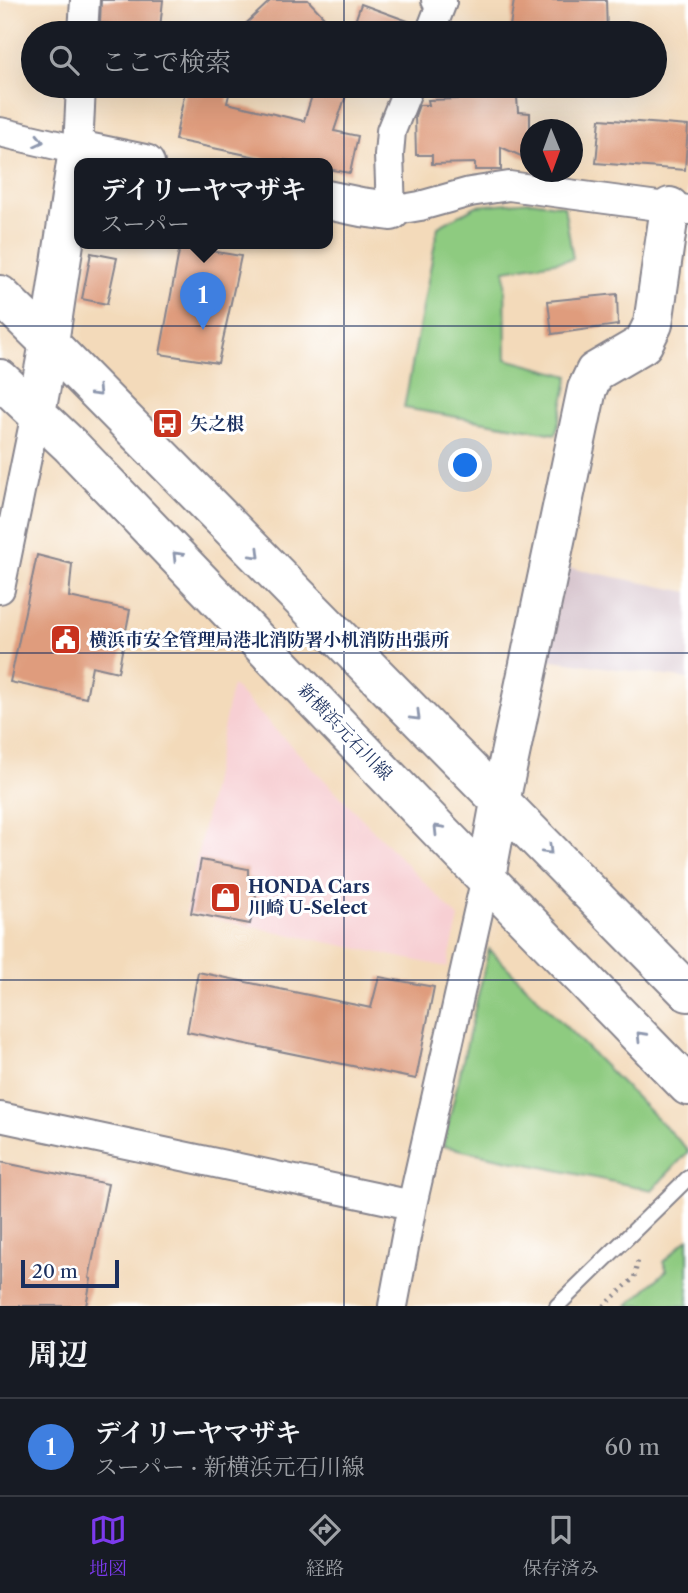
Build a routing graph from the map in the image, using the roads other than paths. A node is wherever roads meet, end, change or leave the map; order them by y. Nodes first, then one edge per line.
1 (85, 0) edge
2 (436, 0) edge
3 (84, 21) edge
4 (435, 21) edge
5 (80, 98) edge
6 (404, 98) edge
7 (0, 132) edge
8 (78, 150) junction
9 (77, 158) edge
10 (116, 158) edge
11 (74, 177) edge
12 (333, 202) edge
13 (679, 208) edge
14 (391, 211) junction
15 (0, 295) edge
16 (49, 343) junction
17 (0, 379) edge
18 (36, 413) junction
19 (0, 589) edge
20 (500, 802) junction
21 (485, 877) junction
22 (688, 992) edge
23 (688, 1086) edge
24 (0, 1117) edge
25 (688, 1178) edge
26 (412, 1205) junction
27 (393, 1306) edge
28 (557, 1306) edge

1 - 3 street
2 - 4 street
5 - 8 street
6 - 14 street
7 -> 8 street
8 - 9 street
8 - 10 street
11 - 16 street
12 - 14 street
13 - 14 street
13 - 20 street
15 - 16 street
16 - 18 street
16 -> 20 street
17 - 18 street, 新横浜元石川線
18 - 19 street
21 -> 18 street, 新横浜元石川線
20 - 21 street
20 -> 22 street
23 -> 21 street, 新横浜元石川線
21 - 26 street
24 - 26 street
25 - 28 lane
26 - 27 street

